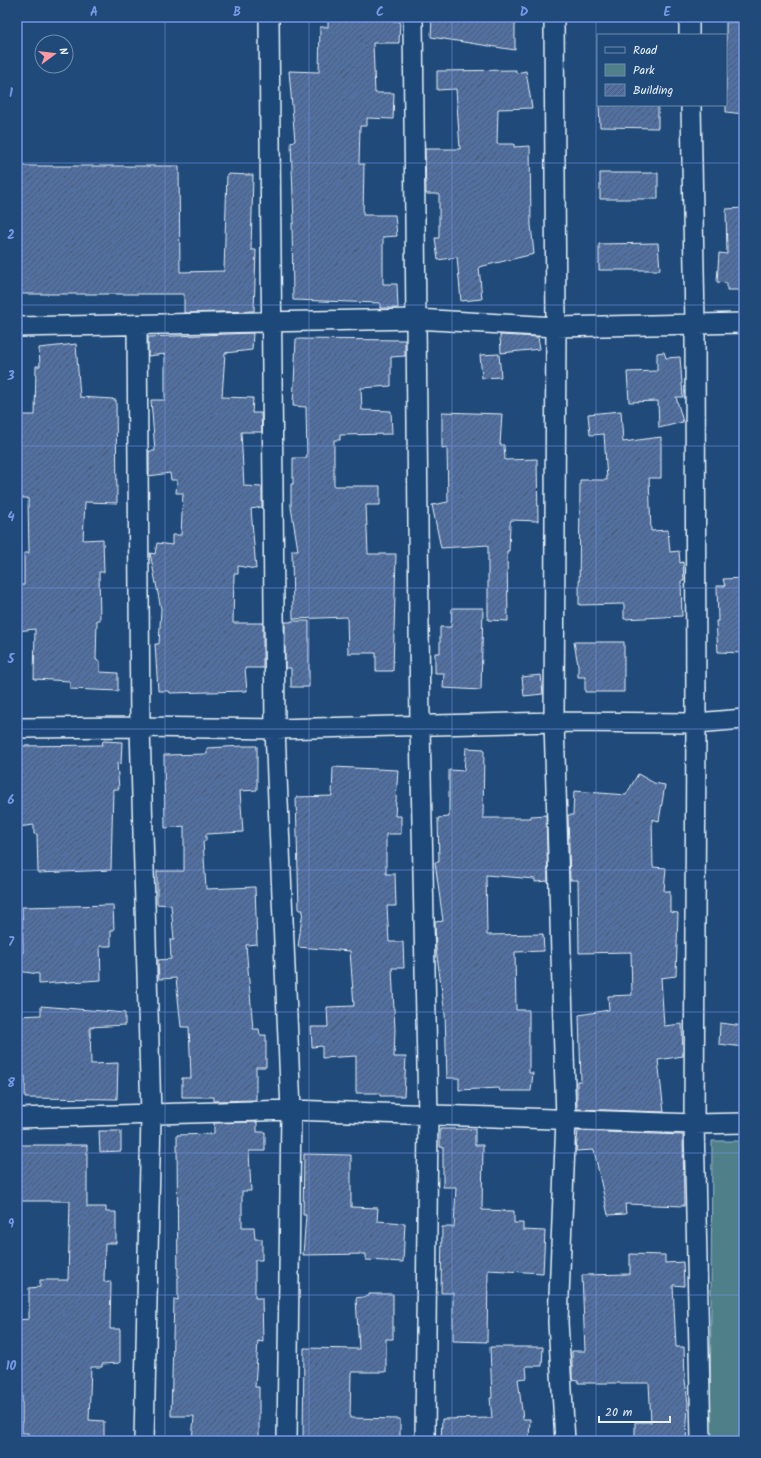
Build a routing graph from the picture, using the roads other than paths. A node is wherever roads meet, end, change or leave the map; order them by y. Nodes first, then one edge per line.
1 (269, 17) edge
2 (413, 17) edge
3 (554, 17) edge
4 (689, 17) edge
5 (690, 34) edge
6 (691, 106) edge
7 (416, 319) junction
8 (272, 322) junction
9 (695, 323) junction
10 (744, 323) edge
11 (137, 326) junction
12 (17, 327) edge
13 (556, 327) junction
14 (744, 719) edge
15 (554, 722) junction
16 (696, 722) junction
17 (420, 726) junction
18 (140, 727) junction
19 (17, 728) edge
20 (275, 729) junction
21 (291, 1110) junction
22 (151, 1115) junction
23 (428, 1115) junction
24 (17, 1118) edge
25 (566, 1119) junction
26 (744, 1123) edge
27 (694, 1124) junction
28 (144, 1441) edge
29 (288, 1441) edge
30 (425, 1441) edge
31 (565, 1441) edge
32 (701, 1441) edge

1 - 8 street
2 - 7 street
3 - 13 street
4 - 5 street
6 - 9 street
7 - 8 street
7 - 13 street
7 - 17 street
8 - 11 street
8 - 20 street
9 - 10 street
9 - 13 street
9 - 16 street
11 - 12 street
11 - 18 street
13 - 15 street
14 - 16 street
15 - 16 street
15 - 17 street
15 - 25 street
16 - 27 street
17 - 20 street
17 - 23 street
18 - 19 street
18 - 20 street
18 - 22 street
20 - 21 street
21 - 22 street
21 - 23 street
21 - 29 street
22 - 24 street
22 - 28 street
23 - 25 street
23 - 30 street
25 - 27 street
25 - 31 street
26 - 27 street
27 - 32 street

